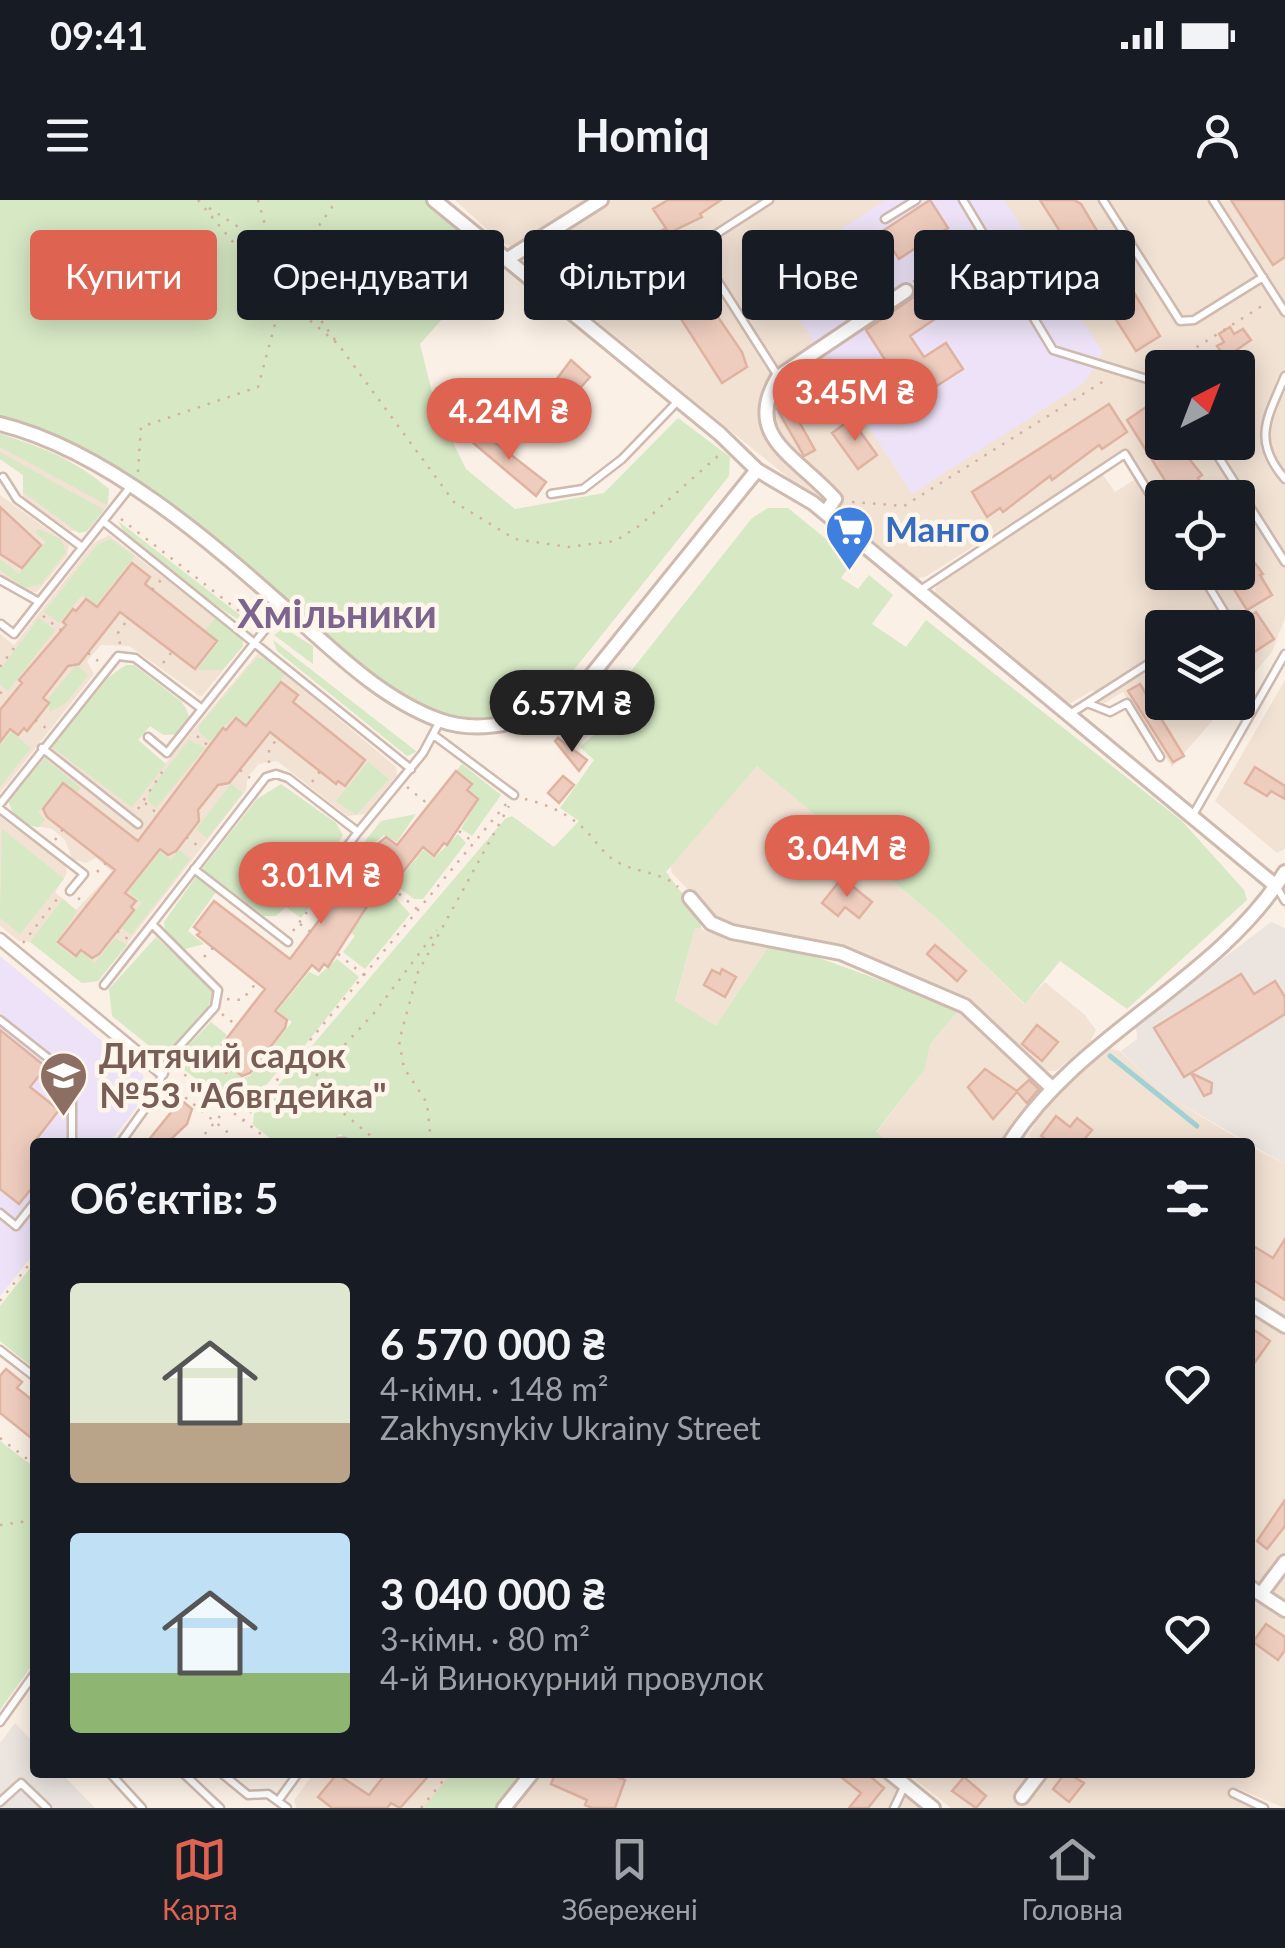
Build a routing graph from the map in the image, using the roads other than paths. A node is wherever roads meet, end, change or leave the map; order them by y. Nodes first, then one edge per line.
1 (434, 200) edge
2 (601, 200) edge
3 (769, 200) edge
4 (916, 200) edge
5 (963, 200) edge
6 (1102, 200) edge
7 (1213, 200) edge
8 (886, 219) dead end
9 (465, 230) edge
10 (504, 259) edge
11 (504, 266) edge
12 (1264, 277) junction
13 (906, 291) dead end
14 (1285, 312) edge
15 (1285, 376) edge
16 (778, 377) junction
17 (1145, 377) edge
18 (676, 402) junction
19 (0, 424) edge
20 (1220, 460) edge
21 (757, 470) junction
22 (4, 476) dead end
23 (1285, 479) edge
24 (132, 486) junction
25 (1145, 486) edge
26 (551, 494) dead end
27 (825, 513) junction
28 (104, 522) junction
29 (82, 547) junction
30 (1285, 562) edge
31 (0, 580) edge
32 (919, 591) junction
33 (36, 605) junction
34 (284, 606) junction
35 (1, 624) edge
36 (256, 641) junction
37 (1285, 654) edge
38 (1145, 666) edge
39 (1086, 703) junction
40 (202, 708) junction
41 (1068, 714) junction
42 (440, 720) junction
43 (148, 736) dead end
44 (436, 736) junction
45 (42, 748) junction
46 (1160, 756) dead end
47 (411, 768) junction
48 (514, 796) road end
49 (0, 806) edge
50 (1192, 816) junction
51 (138, 824) dead end
52 (358, 832) junction
53 (304, 863) dead end
54 (194, 869) junction
55 (1285, 872) edge
56 (1276, 886) junction
57 (70, 891) road end
58 (690, 898) road end
59 (1285, 900) edge
60 (152, 924) junction
61 (0, 939) edge
62 (287, 941) road end
63 (104, 985) dead end
64 (0, 1020) edge
65 (162, 1076) junction
66 (1052, 1088) junction
67 (72, 1138) edge
68 (123, 1138) edge
69 (1017, 1138) edge
70 (30, 1208) edge
71 (0, 1213) edge
72 (1255, 1307) edge
73 (1285, 1326) edge
74 (0, 1350) edge
75 (30, 1373) edge
76 (1285, 1562) edge
77 (1255, 1591) edge
78 (1285, 1610) edge
79 (30, 1679) edge
80 (0, 1722) edge
81 (114, 1778) edge
82 (192, 1778) edge
83 (227, 1778) edge
84 (295, 1778) edge
85 (527, 1778) edge
86 (896, 1778) edge
87 (1036, 1778) edge
88 (905, 1786) junction
89 (1233, 1793) dead end
90 (1022, 1797) dead end
91 (278, 1801) junction
92 (0, 1802) edge
93 (47, 1808) edge
94 (142, 1808) edge
95 (220, 1808) edge
96 (288, 1808) edge
97 (504, 1808) edge
98 (894, 1808) edge
99 (933, 1808) edge
100 (1264, 1808) edge

1 - 9 street
2 - 10 street
3 - 16 lane
4 - 8 lane
5 - 17 lane
6 - 12 lane
7 - 12 lane
11 - 18 street
12 - 14 lane
13 - 16 street
15 - 23 lane
16 - 27 street
18 - 21 street
18 - 26 lane
19 - 24 street
20 - 30 lane
21 - 27 street
21 - 42 street
22 - 29 lane
24 - 28 lane
24 - 34 street
25 - 32 lane
27 - 32 street
28 - 29 lane
28 - 36 lane
29 - 33 lane
31 - 33 lane
32 - 41 street
33 - 35 lane
34 - 36 lane
34 - 42 street
36 - 40 lane
36 - 47 lane
37 - 50 lane
38 - 39 lane
39 - 41 lane
39 - 46 lane
40 - 43 lane
40 - 45 lane
41 - 50 street
42 - 44 lane
44 - 47 lane
44 - 48 lane
45 - 49 lane
45 - 51 lane
47 - 52 lane
49 - 57 lane
50 - 56 street
52 - 53 lane
52 - 54 lane
54 - 60 lane
54 - 62 lane
55 - 56 street
56 - 59 lane
56 - 66 street
58 - 66 street
60 - 63 lane
60 - 65 lane
61 - 65 street
64 - 67 lane
65 - 68 lane
66 - 69 street
70 - 71 lane
72 - 73 street
74 - 75 lane
76 - 77 street
77 - 78 street
79 - 80 lane
81 - 94 lane
82 - 95 lane
83 - 91 lane
84 - 91 lane
85 - 97 street
86 - 88 street
87 - 90 street
88 - 98 lane
88 - 99 street
89 - 100 lane
91 - 96 lane
92 - 93 lane

